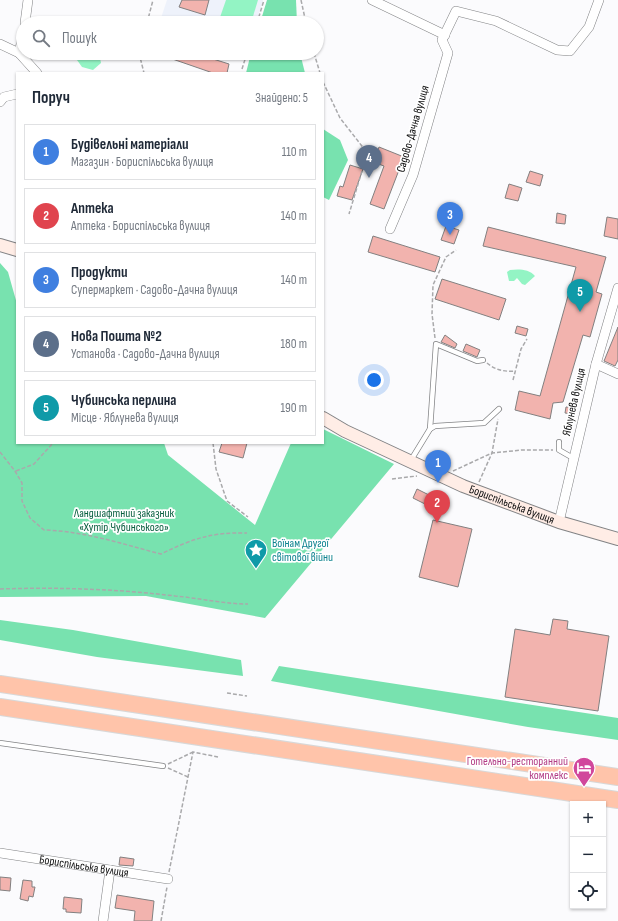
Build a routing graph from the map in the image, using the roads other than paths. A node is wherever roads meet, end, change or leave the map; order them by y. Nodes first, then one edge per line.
1 (28, 0) edge
2 (372, 0) edge
3 (599, 0) edge
4 (27, 16) edge
5 (445, 35) junction
6 (0, 44) edge
7 (16, 52) edge
8 (25, 60) edge
9 (36, 72) edge
10 (16, 94) edge
11 (0, 102) edge
12 (390, 229) dead end
13 (0, 245) edge
14 (16, 250) edge
15 (618, 288) edge
16 (483, 360) road end
17 (596, 364) junction
18 (618, 374) edge
19 (499, 409) road end
20 (324, 419) edge
21 (430, 429) junction
22 (559, 442) dead end
23 (573, 458) junction
24 (410, 462) junction
25 (559, 522) junction
26 (618, 539) edge
27 (0, 684) edge
28 (0, 707) edge
29 (0, 743) edge
30 (163, 766) road end
31 (618, 777) edge
32 (618, 800) edge
33 (0, 853) edge
34 (110, 870) junction
35 (168, 879) road end
36 (103, 921) edge

1 - 4 street
2 - 5 street
3 - 5 street
5 - 12 street, Садово-Дачна вулиця
6 - 7 street
8 - 9 street
10 - 11 street
13 - 14 street
15 - 17 street, Яблунева вулиця
16 - 21 lane
17 - 18 street
17 - 23 street, Яблунева вулиця
19 - 21 lane
20 - 24 street, Бориспільська вулиця
21 - 24 lane
22 - 23 lane
23 - 25 street, Яблунева вулиця
24 - 25 street, Бориспільська вулиця
25 - 26 street, Бориспільська вулиця
27 - 31 highway
28 - 32 highway
29 - 30 lane
33 - 34 street, Бориспільська вулиця
34 - 35 street, Бориспільська вулиця
34 - 36 street

